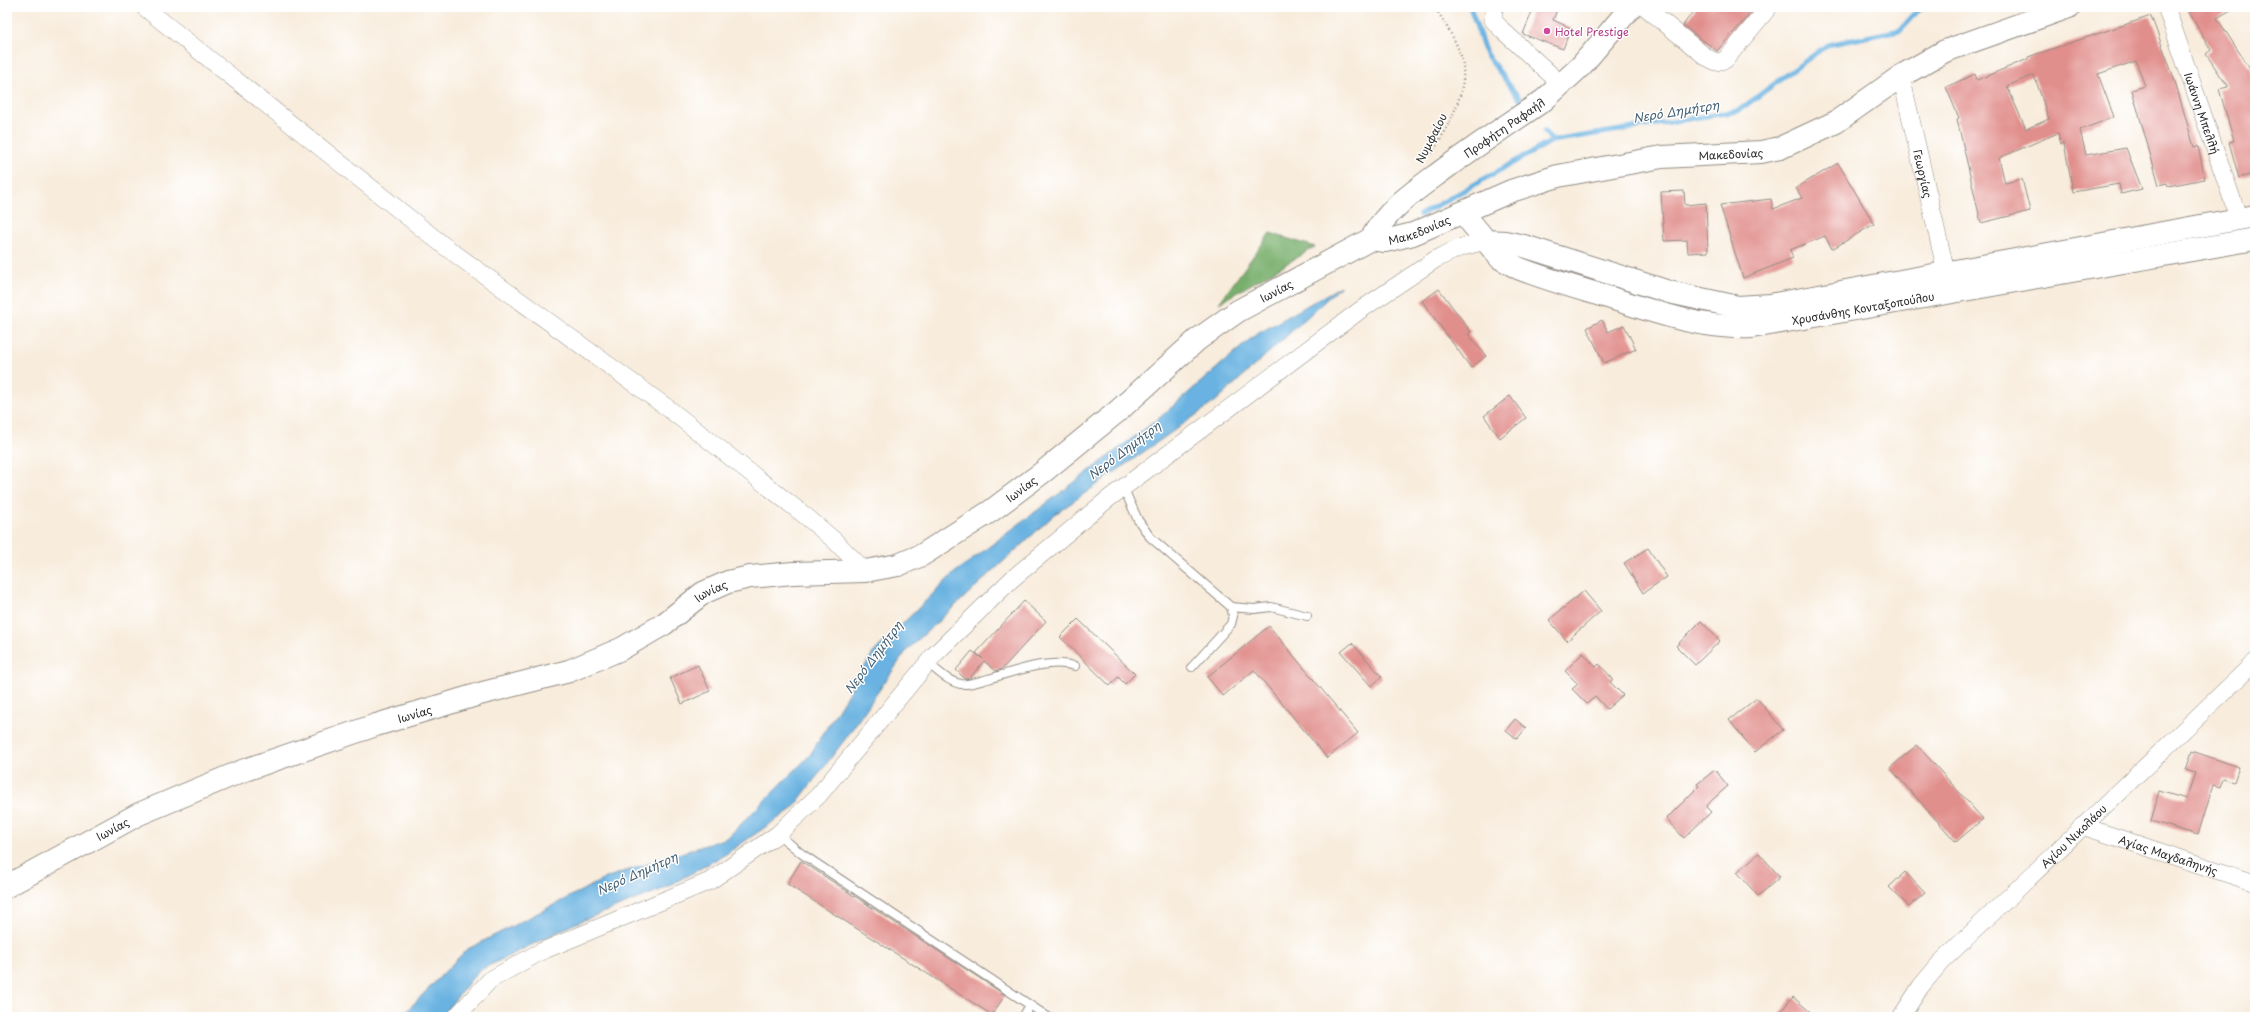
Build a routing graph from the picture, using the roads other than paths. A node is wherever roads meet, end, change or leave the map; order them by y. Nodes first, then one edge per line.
1 (144, 7) edge
2 (1494, 7) edge
3 (1631, 7) edge
4 (1645, 7) edge
5 (1770, 7) edge
6 (2069, 7) edge
7 (2166, 7) edge
8 (1901, 76) junction
9 (1562, 85) junction
10 (1463, 213) junction
11 (2247, 217) edge
12 (1371, 239) junction
13 (2255, 239) edge
14 (1485, 241) junction
15 (1946, 272) junction
16 (1123, 487) junction
17 (865, 571) junction
18 (1231, 607) junction
19 (1307, 616) dead end
20 (2255, 662) edge
21 (928, 663) junction
22 (1075, 666) dead end
23 (1192, 668) dead end
24 (2082, 826) junction
25 (778, 834) junction
26 (2255, 883) edge
27 (7, 886) edge
28 (1030, 1006) junction
29 (456, 1017) edge
30 (1023, 1017) edge
31 (1048, 1017) edge
32 (1900, 1017) edge

1 - 17 street
2 - 9 street
3 - 9 street, Προφήτη Ραφαήλ
4 - 5 street
6 - 8 street, Μακεδονίας
7 - 11 street, Ιωάννη Μπελλή
8 - 10 street, Μακεδονίας
8 - 15 street, Γεωργίας
9 - 12 street, Προφήτη Ραφαήλ
10 - 12 street, Μακεδονίας
10 - 14 street, Χρυσάνθης Κονταξοπούλου
11 - 15 street, Χρυσάνθης Κονταξοπούλου
12 - 17 street, Ιωνίας
13 - 14 street, Χρυσάνθης Κονταξοπούλου
14 - 15 street, Χρυσάνθης Κονταξοπούλου
14 - 16 street
16 - 18 lane
16 - 21 street
17 - 27 street, Ιωνίας
18 - 19 lane
18 - 23 lane
20 - 24 street, Αγίου Νικολάου
21 - 22 lane
21 - 25 street
24 - 26 street, Αγίας Μαγδαληνής
24 - 32 street, Αγίου Νικολάου
25 - 28 lane
25 - 29 street
28 - 30 lane
28 - 31 lane

